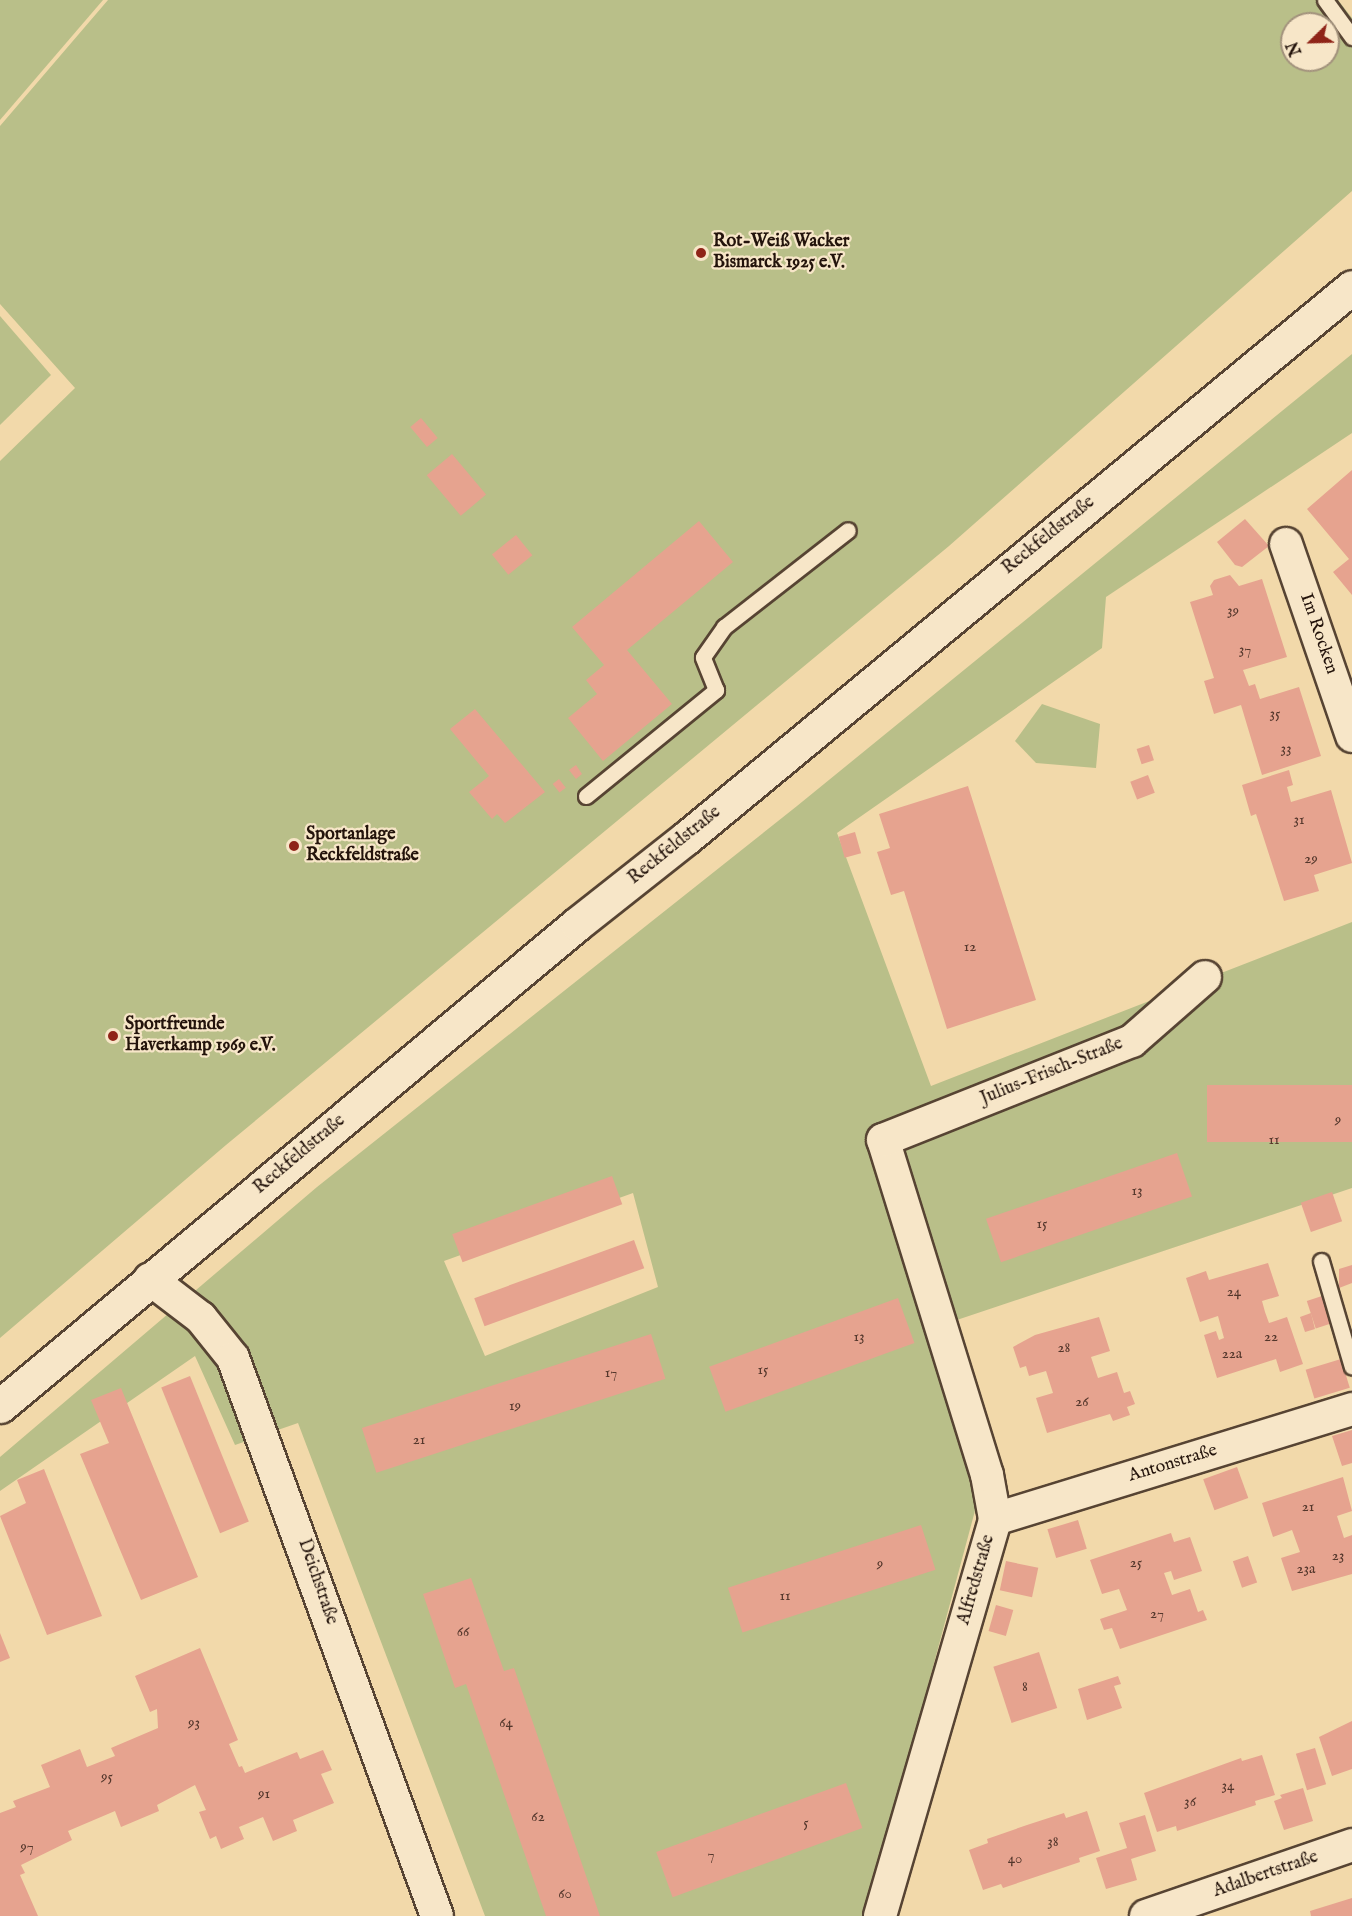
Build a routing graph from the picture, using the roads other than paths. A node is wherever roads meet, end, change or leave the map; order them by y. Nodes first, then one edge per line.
1 (1325, 0) edge
2 (1352, 36) edge
3 (1352, 287) edge
4 (848, 530) dead end
5 (1286, 544) dead end
6 (1351, 727) edge
7 (586, 796) dead end
8 (1205, 977) dead end
9 (883, 1140) joint
10 (1321, 1261) dead end
11 (150, 1279) junction
12 (1352, 1367) edge
13 (0, 1406) edge
14 (1352, 1408) edge
15 (995, 1519) junction
16 (1352, 1845) edge
17 (436, 1916) edge
18 (880, 1916) edge
19 (1146, 1916) edge

1 - 2 lane
3 - 11 street, Reckfeldstraße
4 - 7 lane
5 - 6 street, Im Rocken
8 - 9 street, Julius-Frisch-Straße
9 - 15 street, Alfredstraße
10 - 12 lane
11 - 13 street, Reckfeldstraße
11 - 17 street, Deichstraße
14 - 15 street, Antonstraße
15 - 18 street, Alfredstraße
16 - 19 street, Adalbertstraße

